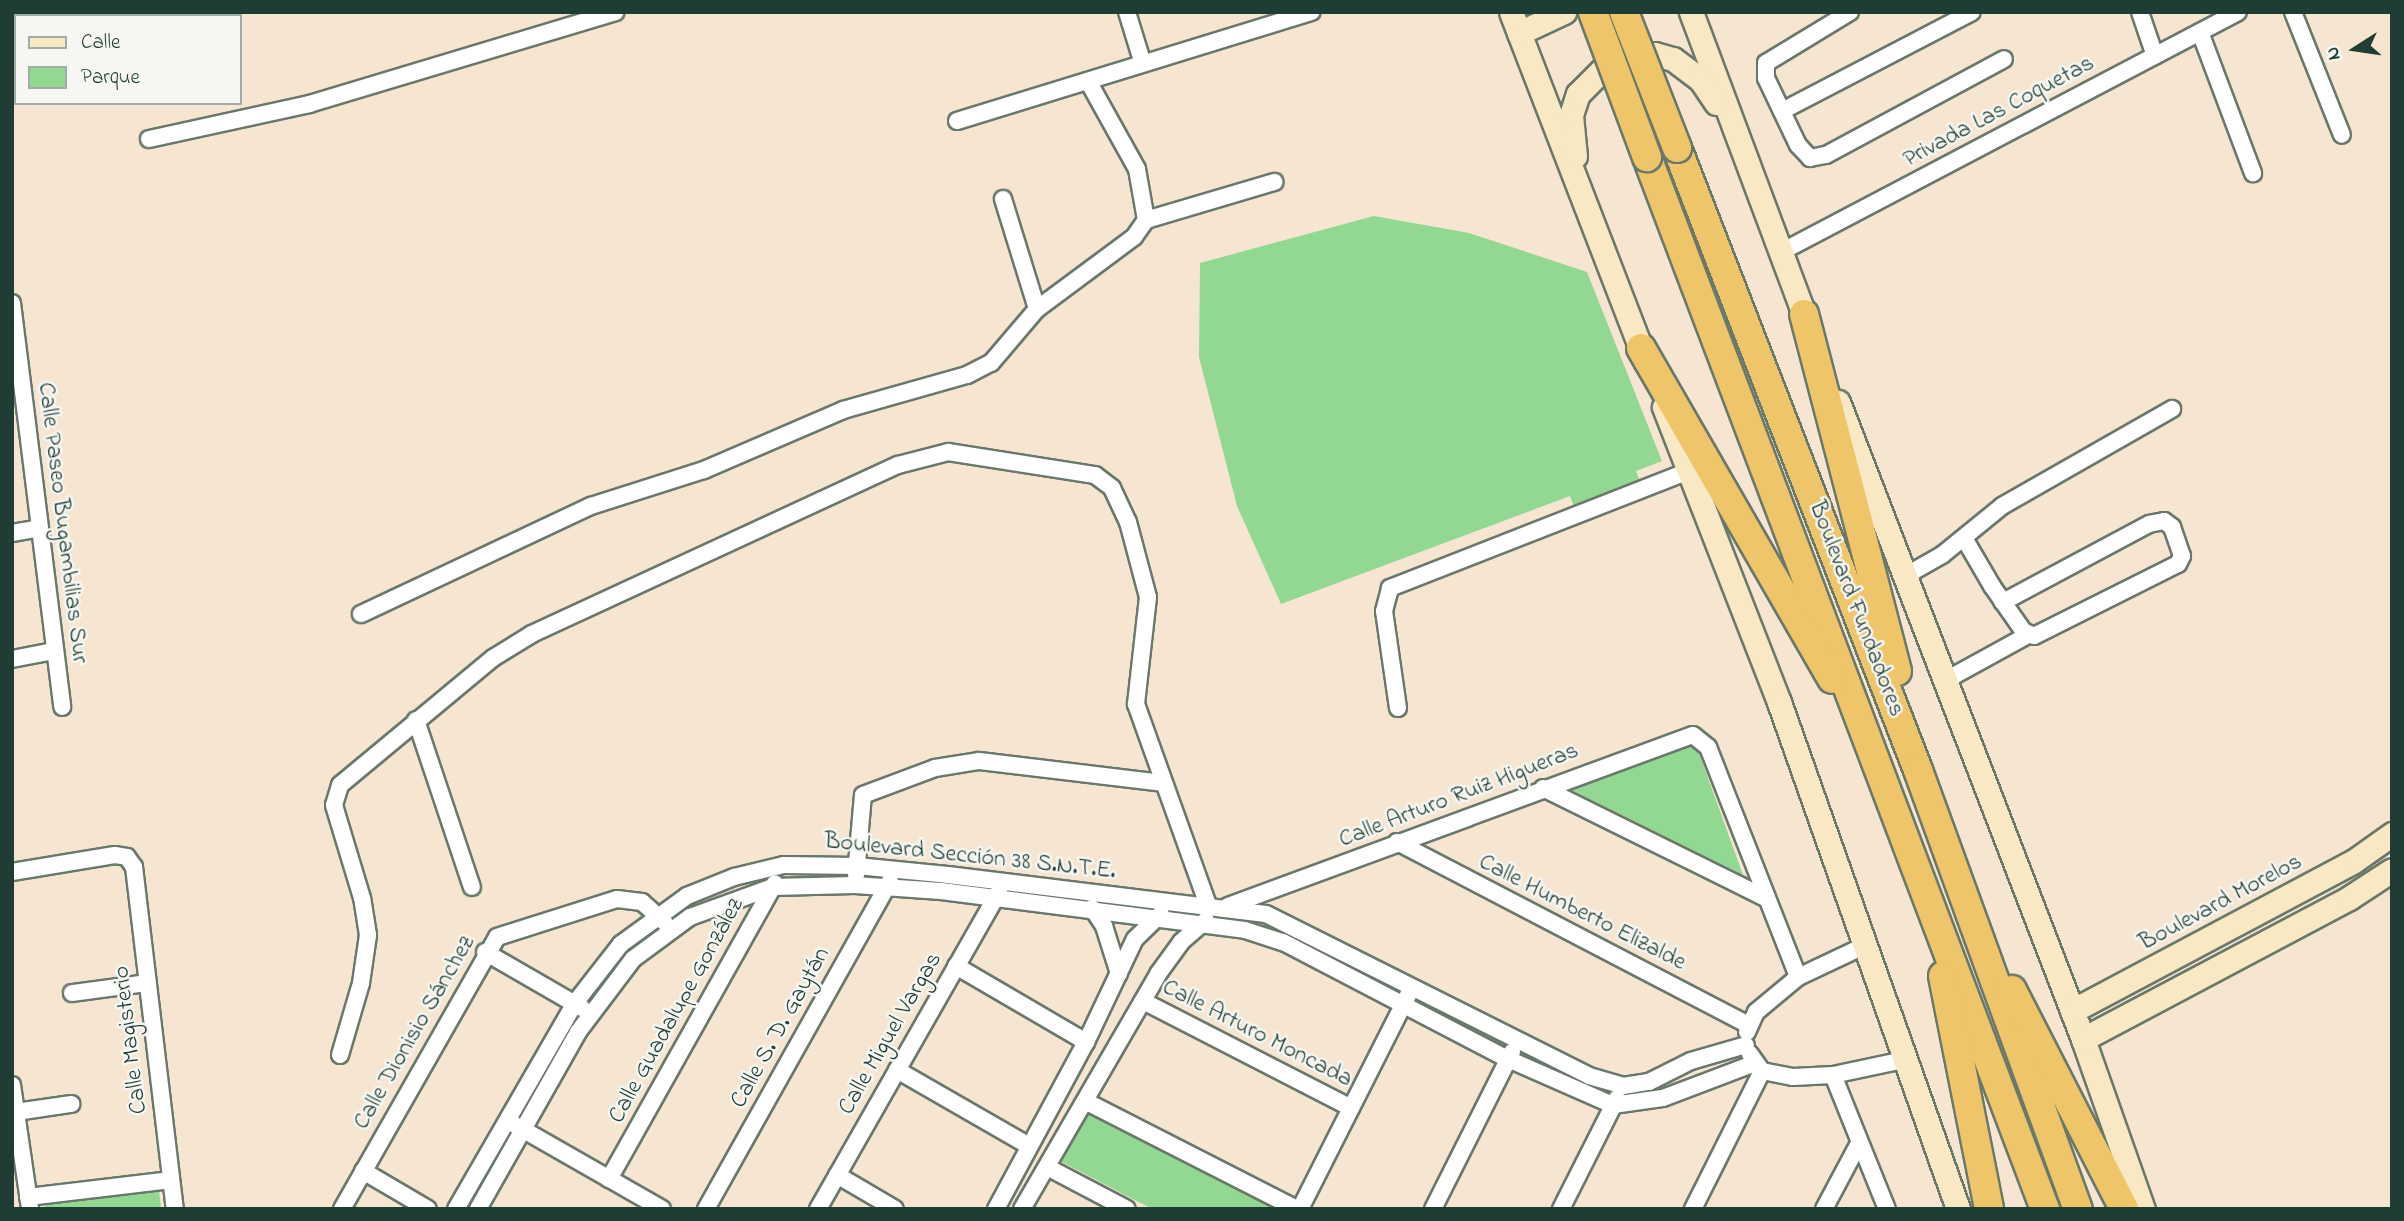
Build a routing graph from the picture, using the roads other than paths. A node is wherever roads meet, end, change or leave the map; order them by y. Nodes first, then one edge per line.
1 (616, 12) edge
2 (1127, 12) edge
3 (1312, 12) edge
4 (1564, 12) edge
5 (1593, 12) edge
6 (1624, 12) edge
7 (1691, 12) edge
8 (1850, 12) edge
9 (1972, 12) edge
10 (2140, 12) edge
11 (2238, 12) edge
12 (2293, 12) edge
13 (1515, 22) edge
14 (2200, 32) junction
15 (2155, 55) junction
16 (2004, 59) dead end
17 (1143, 64) junction
18 (1088, 81) junction
19 (1782, 111) junction
20 (957, 121) dead end
21 (2342, 135) dead end
22 (149, 139) dead end
23 (1742, 148) junction
24 (2253, 173) dead end
25 (1274, 182) dead end
26 (1582, 193) junction
27 (1003, 199) dead end
28 (1146, 220) junction
29 (1784, 261) junction
30 (12, 303) edge
31 (1801, 307) junction
32 (1037, 309) junction
33 (1641, 348) junction
34 (2172, 409) dead end
35 (18, 410) edge
36 (1689, 471) junction
37 (39, 528) junction
38 (12, 533) edge
39 (1964, 538) junction
40 (1905, 576) junction
41 (2003, 602) junction
42 (361, 614) dead end
43 (2028, 635) junction
44 (54, 651) junction
45 (12, 659) edge
46 (1946, 680) junction
47 (62, 707) dead end
48 (1398, 708) dead end
49 (416, 720) junction
50 (1872, 748) junction
51 (1918, 770) junction
52 (1163, 783) junction
53 (1543, 788) junction
54 (2392, 834) edge
55 (1396, 842) junction
56 (784, 865) junction
57 (857, 866) junction
58 (897, 870) junction
59 (2392, 870) edge
60 (12, 872) edge
61 (1004, 881) junction
62 (855, 885) junction
63 (472, 887) dead end
64 (773, 887) junction
65 (887, 887) junction
66 (1764, 897) junction
67 (995, 898) junction
68 (1927, 898) junction
69 (1185, 902) junction
70 (1216, 907) junction
71 (1092, 908) junction
72 (657, 914) junction
73 (1156, 917) junction
74 (1202, 922) junction
75 (669, 930) junction
76 (1976, 930) junction
77 (1868, 944) junction
78 (485, 952) junction
79 (956, 966) junction
80 (1119, 974) junction
81 (1798, 977) junction
82 (147, 983) junction
83 (1413, 985) junction
84 (72, 993) dead end
85 (1143, 1001) junction
86 (575, 1003) junction
87 (1404, 1003) junction
88 (2072, 1011) junction
89 (591, 1012) junction
90 (1747, 1024) junction
91 (2083, 1039) junction
92 (1518, 1040) junction
93 (1086, 1042) junction
94 (1746, 1045) junction
95 (340, 1055) dead end
96 (1508, 1059) junction
97 (1908, 1059) junction
98 (1758, 1067) junction
99 (897, 1070) junction
100 (1833, 1075) junction
101 (12, 1085) edge
102 (1623, 1086) junction
103 (1085, 1101) junction
104 (71, 1104) dead end
105 (1613, 1105) junction
106 (1351, 1108) junction
107 (16, 1112) junction
108 (507, 1120) junction
109 (523, 1129) junction
110 (1858, 1145) junction
111 (1029, 1146) junction
112 (1047, 1167) junction
113 (363, 1171) junction
114 (837, 1175) junction
115 (609, 1179) junction
116 (171, 1180) junction
117 (29, 1203) edge
118 (174, 1209) edge
119 (342, 1209) edge
120 (428, 1209) edge
121 (456, 1209) edge
122 (478, 1209) edge
123 (662, 1209) edge
124 (706, 1209) edge
125 (818, 1209) edge
126 (895, 1209) edge
127 (996, 1209) edge
128 (1023, 1209) edge
129 (1127, 1209) edge
130 (1299, 1209) edge
131 (1433, 1209) edge
132 (1561, 1209) edge
133 (1693, 1209) edge
134 (1824, 1209) edge
135 (1887, 1209) edge
136 (1958, 1209) edge
137 (1989, 1209) edge
138 (2045, 1209) edge
139 (2078, 1209) edge
140 (2124, 1209) edge
141 (2143, 1209) edge

1 - 22 street
2 - 17 street
3 - 17 street
4 - 13 main road
5 - 50 highway, Boulevard Fundadores, bridge
6 - 51 highway, Boulevard Fundadores, bridge
7 - 23 main road
8 - 19 street
9 - 19 street
10 - 15 street
11 - 14 street, Privada Las Coquetas
12 - 21 street
13 - 26 main road
14 - 15 street, Privada Las Coquetas
14 - 24 street
15 - 29 street, Privada Las Coquetas
16 - 19 street
17 - 18 street
18 - 20 street
18 - 28 street
23 - 26 main road
23 - 29 main road
25 - 28 street
26 - 33 main road
27 - 32 street
28 - 32 street
29 - 31 main road
30 - 35 street, Calle Paseo Bugambilias Sur
31 - 40 main road
31 - 51 highway
32 - 42 street
33 - 36 main road
33 - 50 highway
34 - 39 street
35 - 37 street, Calle Paseo Bugambilias Sur
36 - 48 street
36 - 77 main road
37 - 38 street
37 - 44 street, Calle Paseo Bugambilias Sur
39 - 40 street
39 - 41 street
40 - 46 main road
41 - 43 street
41 - 43 street
43 - 46 street
44 - 45 street
44 - 47 street, Calle Paseo Bugambilias Sur
46 - 88 main road
49 - 52 street
49 - 63 street
49 - 95 street
50 - 68 highway, Boulevard Fundadores
51 - 76 highway, Boulevard Fundadores
52 - 57 street
52 - 70 street
53 - 55 street, Calle Arturo Ruiz Higueras
53 - 66 street
53 - 66 street, Calle Arturo Ruiz Higueras
54 - 88 main road, Boulevard Morelos
55 - 70 street, Calle Arturo Ruiz Higueras
55 - 90 street, Calle Humberto Elizalde
56 - 57 street, Boulevard Sección 38 S.N.T.E.
56 - 64 street, Calle Guadalupe González
56 - 72 street, Boulevard Sección 38 S.N.T.E.
57 - 58 street, Boulevard Sección 38 S.N.T.E.
57 - 62 street
58 - 61 street, Boulevard Sección 38 S.N.T.E.
58 - 65 street, Calle S. D. Gaytán
59 - 91 main road
60 - 82 street, Calle Magisterio
61 - 67 street, Calle Miguel Vargas
61 - 69 street, Boulevard Sección 38 S.N.T.E.
62 - 64 street, Boulevard Sección 38 S.N.T.E.
62 - 65 street, Boulevard Sección 38 S.N.T.E.
64 - 75 street, Boulevard Sección 38 S.N.T.E.
64 - 115 street, Calle Guadalupe González
65 - 67 street, Boulevard Sección 38 S.N.T.E.
65 - 124 street, Calle S. D. Gaytán
66 - 81 street
67 - 71 street, Boulevard Sección 38 S.N.T.E.
67 - 79 street, Calle Miguel Vargas
68 - 137 highway
68 - 138 highway, Boulevard Fundadores
69 - 70 street, Boulevard Sección 38 S.N.T.E.
69 - 73 street
70 - 74 street
70 - 83 street, Boulevard Sección 38 S.N.T.E.
71 - 73 street, Boulevard Sección 38 S.N.T.E.
71 - 80 street, Boulevard Sección 38 S.N.T.E.
72 - 75 street, Calle Dionisio Sánchez
72 - 78 street, Calle Dionisio Sánchez
72 - 86 street, Boulevard Sección 38 S.N.T.E.
73 - 74 street, Boulevard Sección 38 S.N.T.E.
73 - 80 street
74 - 85 street
74 - 87 street, Boulevard Sección 38 S.N.T.E.
75 - 89 street, Boulevard Sección 38 S.N.T.E.
76 - 139 highway, Boulevard Fundadores
76 - 140 highway
77 - 81 street
77 - 97 main road
78 - 86 street
78 - 113 street, Calle Dionisio Sánchez
79 - 93 street
79 - 99 street, Calle Miguel Vargas
80 - 93 street
81 - 90 street
82 - 84 street
82 - 116 street, Calle Magisterio
83 - 87 street
83 - 92 street, Boulevard Sección 38 S.N.T.E.
85 - 103 street
85 - 106 street, Calle Arturo Moncada
86 - 89 street
86 - 108 street, Boulevard Sección 38 S.N.T.E.
87 - 96 street, Boulevard Sección 38 S.N.T.E.
87 - 106 street
88 - 91 main road
89 - 109 street, Boulevard Sección 38 S.N.T.E.
90 - 94 street
91 - 141 main road
92 - 96 street
92 - 102 street, Boulevard Sección 38 S.N.T.E.
93 - 111 street
94 - 98 street
94 - 102 street, Boulevard Sección 38 S.N.T.E.
96 - 105 street, Boulevard Sección 38 S.N.T.E.
96 - 131 street
97 - 100 street
97 - 136 main road
98 - 100 street
98 - 105 street
98 - 133 street
99 - 111 street
99 - 114 street, Calle Miguel Vargas
100 - 110 street
101 - 107 street
102 - 105 street
103 - 112 street
103 - 130 street
104 - 107 street
105 - 132 street
106 - 130 street
107 - 117 street
108 - 109 street
108 - 121 street, Boulevard Sección 38 S.N.T.E.
109 - 115 street
109 - 122 street, Boulevard Sección 38 S.N.T.E.
110 - 134 street
110 - 135 street
111 - 127 street
112 - 128 street
112 - 129 street
113 - 119 street, Calle Dionisio Sánchez
113 - 120 street
114 - 125 street, Calle Miguel Vargas
114 - 126 street
115 - 123 street
116 - 117 street
116 - 118 street, Calle Magisterio

